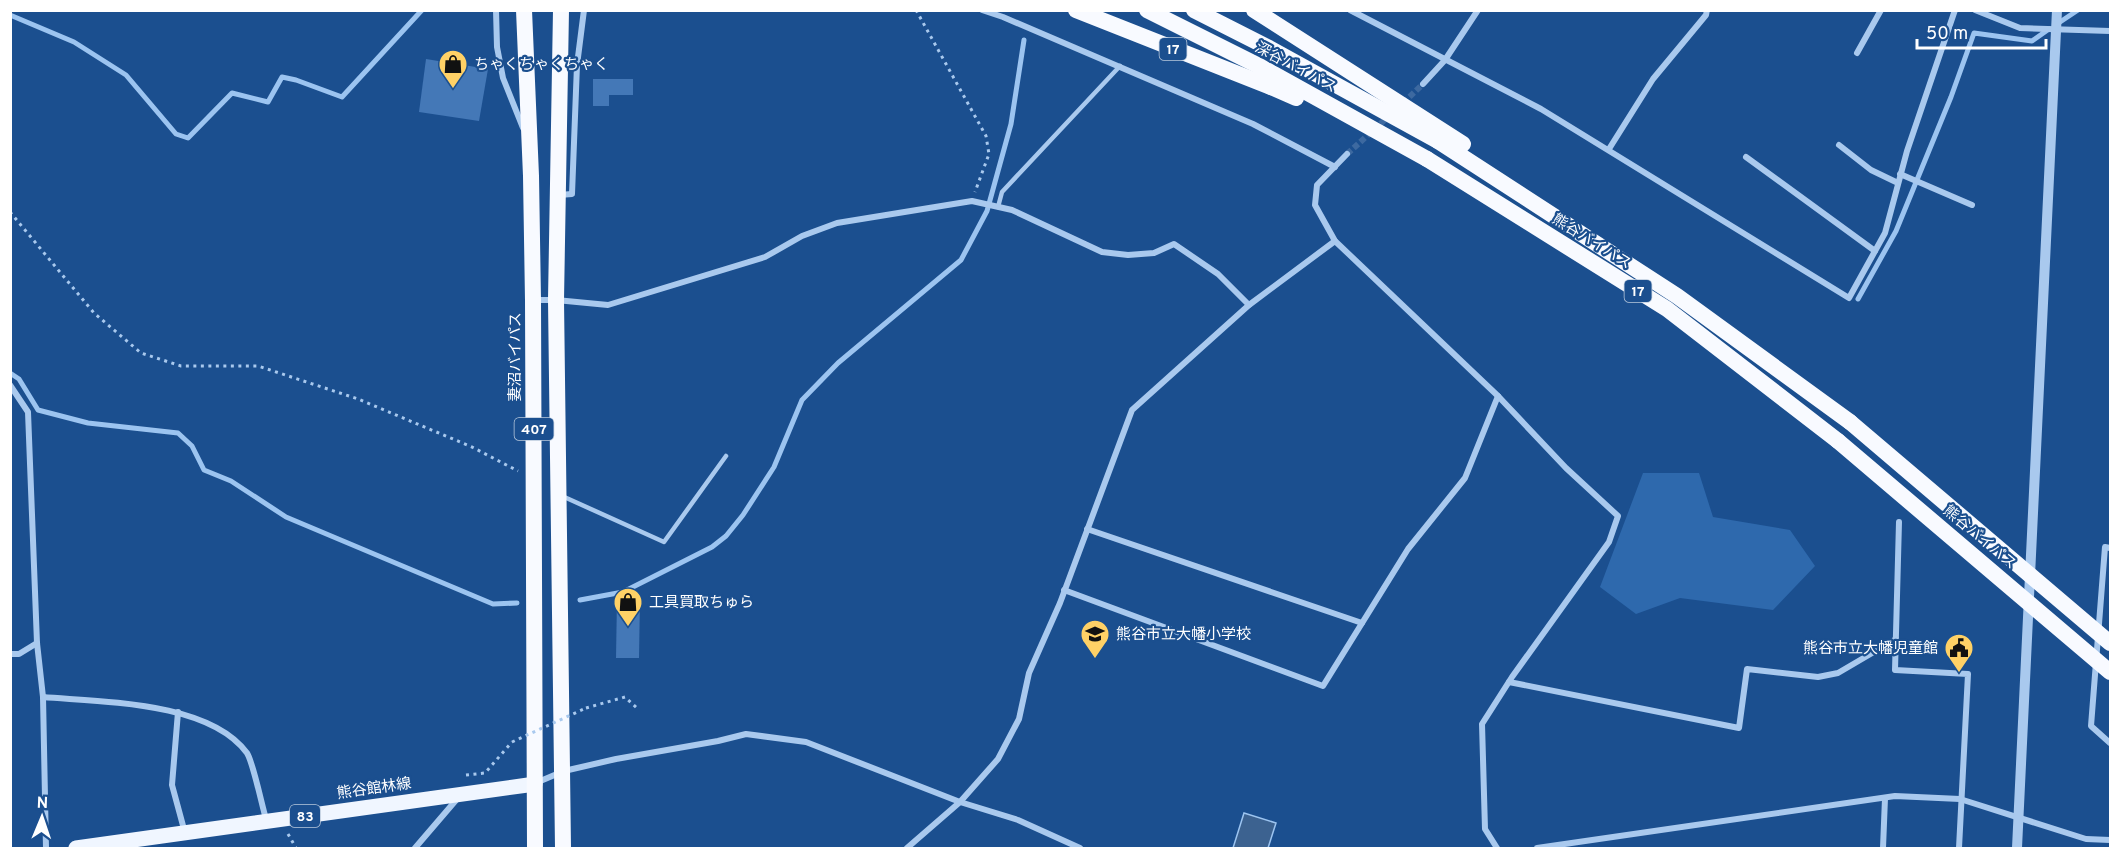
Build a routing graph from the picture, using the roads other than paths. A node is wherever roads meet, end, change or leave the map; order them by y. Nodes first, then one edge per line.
1 (496, 10) edge
2 (524, 10) edge
3 (561, 10) edge
4 (584, 10) edge
5 (981, 10) edge
6 (1076, 10) edge
7 (1147, 10) edge
8 (1194, 10) edge
9 (1254, 10) edge
10 (1350, 10) edge
11 (1478, 10) edge
12 (1707, 10) edge
13 (1881, 10) edge
14 (1955, 10) edge
15 (1975, 10) edge
16 (2057, 10) edge
17 (2056, 30) junction
18 (2110, 31) edge
19 (1857, 53) dead end
20 (1445, 60) junction
21 (1120, 66) junction
22 (1423, 84) tunnel mouth
23 (1438, 141) joint
24 (529, 142) junction
25 (1839, 145) dead end
26 (1608, 149) junction
27 (1347, 154) tunnel mouth
28 (1746, 157) dead end
29 (1427, 159) junction
30 (1335, 167) junction
31 (1900, 174) junction
32 (1898, 183) junction
33 (558, 195) junction
34 (1972, 205) dead end
35 (997, 207) junction
36 (1335, 241) junction
37 (1600, 244) junction
38 (1875, 251) junction
39 (533, 300) junction
40 (556, 300) junction
41 (1249, 305) junction
42 (10, 385) edge
43 (1498, 396) junction
44 (726, 456) dead end
45 (559, 495) junction
46 (1899, 522) dead end
47 (1088, 529) junction
48 (2110, 548) edge
49 (1064, 590) junction
50 (1362, 623) junction
51 (1896, 639) junction
52 (37, 643) junction
53 (2110, 643) edge
54 (10, 654) edge
55 (2110, 672) edge
56 (1509, 682) junction
57 (43, 696) junction
58 (178, 712) junction
59 (2110, 743) edge
60 (564, 771) junction
61 (535, 784) junction
62 (461, 794) junction
63 (1885, 798) junction
64 (1960, 799) junction
65 (960, 802) junction
66 (2018, 817) junction
67 (267, 821) junction
68 (185, 833) junction
69 (2110, 840) edge
70 (46, 849) edge
71 (76, 849) edge
72 (415, 849) edge
73 (536, 849) edge
74 (563, 849) edge
75 (907, 849) edge
76 (1080, 849) edge
77 (1497, 849) edge
78 (1537, 849) edge
79 (1882, 849) edge
80 (1959, 849) edge
81 (2017, 849) edge

1 - 24 street
2 - 24 highway, 妻沼バイパス / 407
3 - 33 highway, 407
4 - 33 street
5 - 21 street
6 - 29 highway, 熊谷バイパス / 17, bridge
7 - 29 highway, 深谷バイパス / 17, bridge
8 - 23 highway, 深谷バイパス / 17, bridge
9 - 37 highway, 17
10 - 20 street
11 - 20 street
12 - 26 street
13 - 19 street
14 - 31 street
15 - 17 street
16 - 17 street
17 - 18 street
17 - 66 street
20 - 22 street
20 - 26 street
21 - 30 street
21 - 35 lane
23 - 37 highway, 熊谷バイパス / 17
24 - 39 highway, 妻沼バイパス / 407
25 - 32 street
26 - 38 street
27 - 30 street
28 - 38 street
29 - 55 highway, 熊谷バイパス / 17, bridge
30 - 36 street
31 - 32 street
31 - 34 street
32 - 38 street
33 - 40 highway, 407
35 - 40 street
35 - 41 street
36 - 41 street
36 - 43 street
37 - 53 highway, 熊谷バイパス / 17, bridge
39 - 40 street
39 - 61 highway, 妻沼バイパス / 407
40 - 45 highway, 407
41 - 47 street
42 - 52 street
43 - 50 street
43 - 56 street
44 - 45 lane
45 - 60 highway, 407
46 - 51 street
47 - 49 street
47 - 50 street
48 - 59 street
49 - 50 street
49 - 65 street
51 - 56 street
51 - 64 street
52 - 54 street
52 - 57 street
56 - 77 street
57 - 58 street
57 - 70 street
58 - 67 street
58 - 68 street
60 - 61 street
60 - 65 street
60 - 74 highway, 407
61 - 62 main road, 熊谷館林線 / 83
61 - 73 highway, 妻沼バイパス / 407
62 - 67 main road, 熊谷館林線 / 83
62 - 72 street
63 - 64 street
63 - 78 street
63 - 79 street
64 - 66 street
64 - 80 street
65 - 75 street
65 - 76 street
66 - 69 street
66 - 81 street
67 - 68 main road, 熊谷館林線 / 83
68 - 71 main road, 熊谷館林線 / 83

